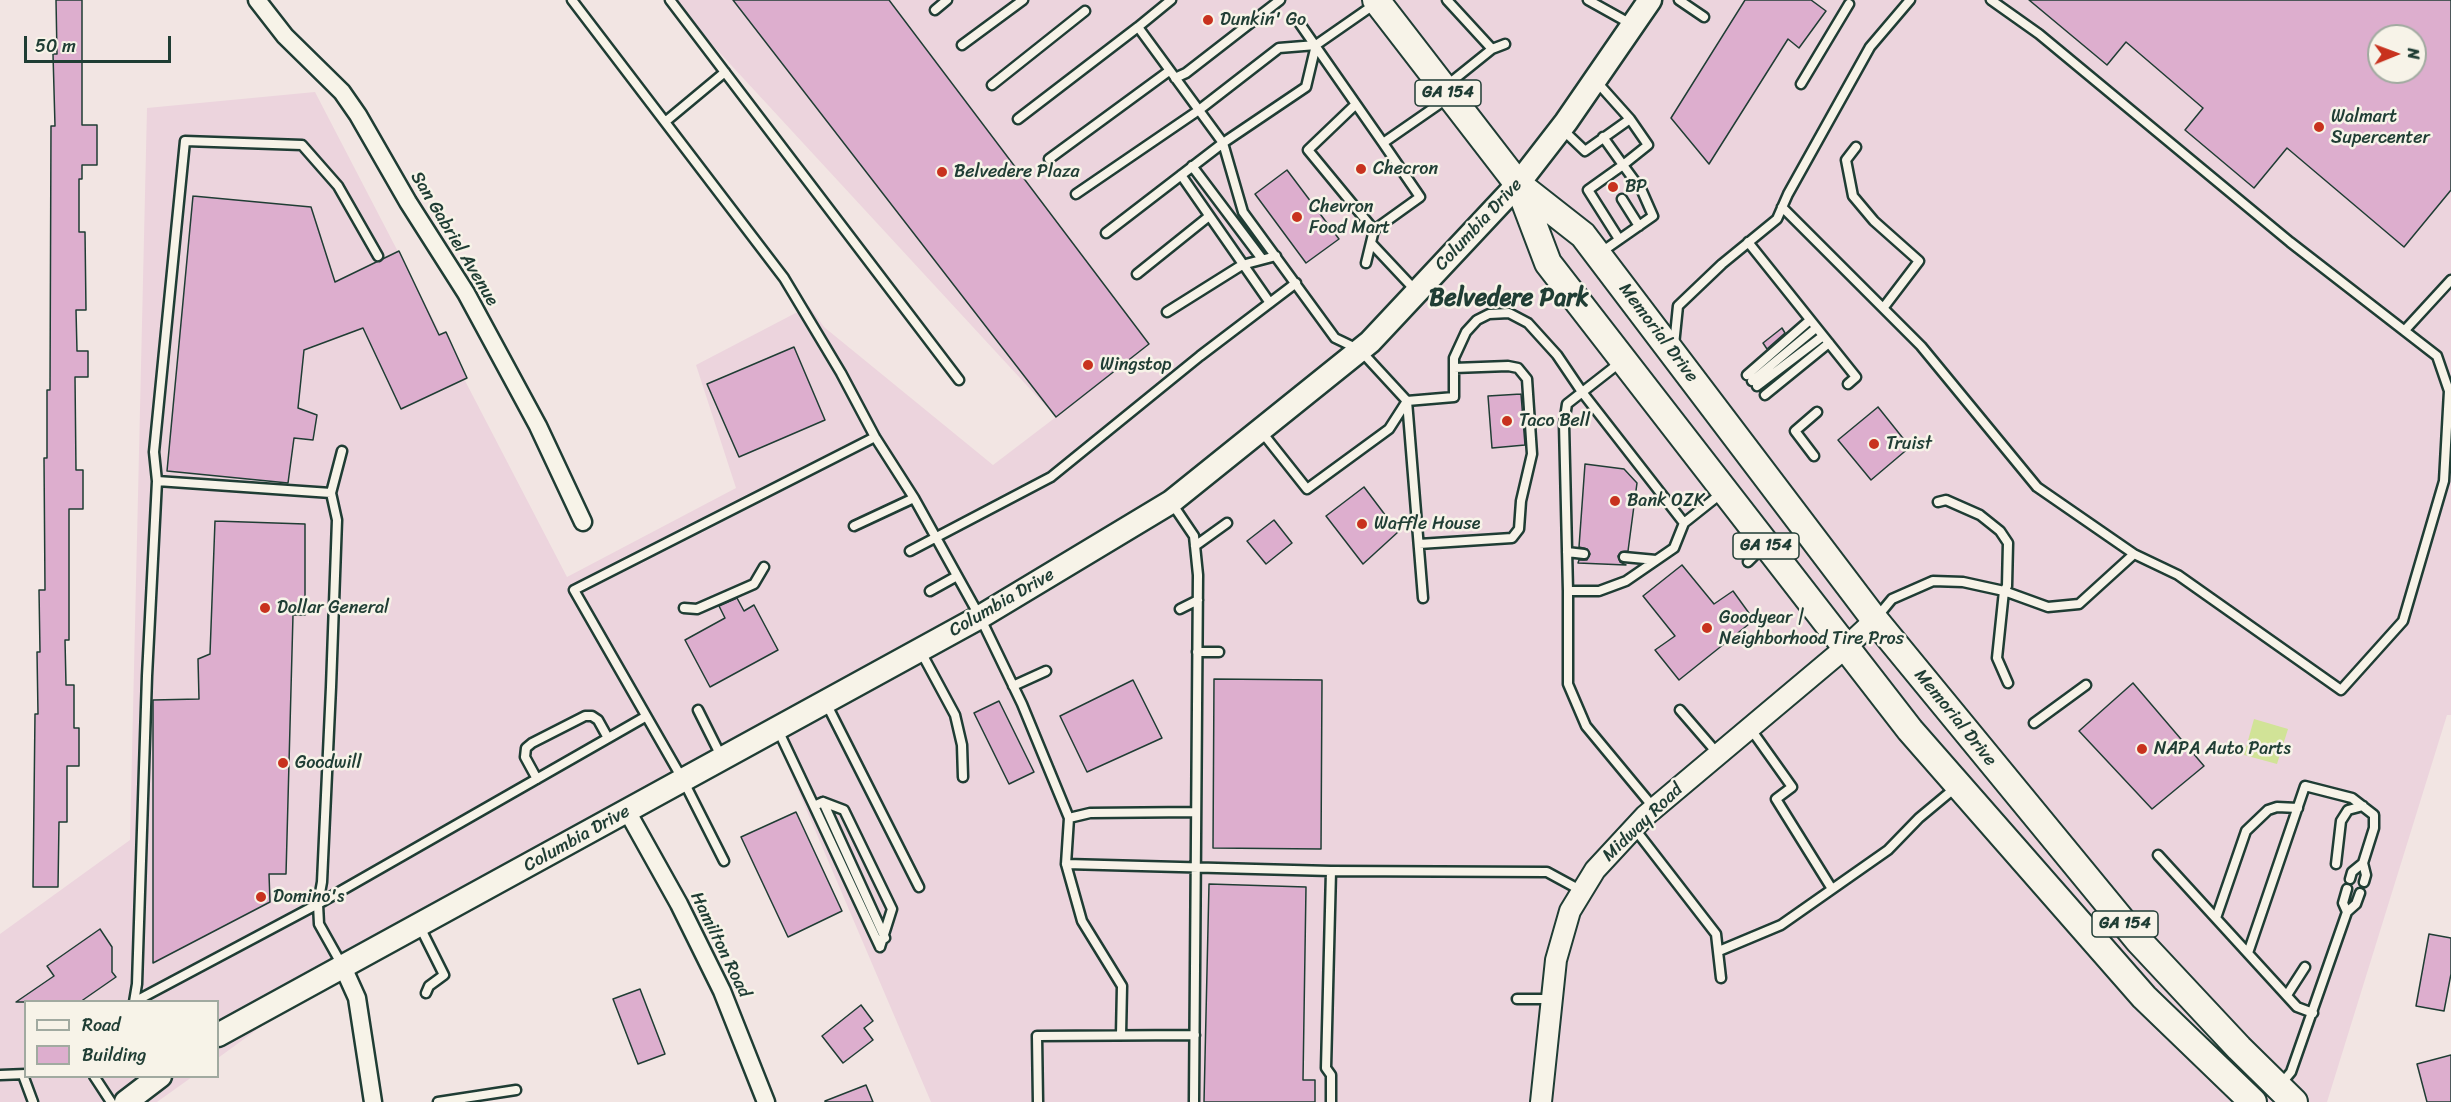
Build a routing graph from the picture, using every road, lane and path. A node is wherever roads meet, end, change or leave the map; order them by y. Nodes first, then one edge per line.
1 (258, 0) edge
2 (572, 0) edge
3 (670, 0) edge
4 (947, 0) edge
5 (1023, 0) edge
6 (1171, 0) edge
7 (1280, 0) edge
8 (1447, 0) edge
9 (1588, 0) edge
10 (1650, 0) edge
11 (1679, 0) edge
12 (1910, 0) edge
13 (1991, 0) edge
14 (1378, 1) edge
15 (1849, 4) dead end
16 (935, 10) dead end
17 (1085, 11) dead end
18 (1704, 17) dead end
19 (1298, 21) dead end
20 (1634, 26) junction
21 (1138, 27) junction
22 (1505, 44) dead end
23 (962, 45) dead end
24 (1316, 45) junction
25 (1492, 49) junction
26 (725, 72) junction
27 (1172, 75) junction
28 (1596, 81) junction
29 (1801, 84) dead end
30 (992, 85) dead end
31 (1447, 92) junction
32 (1354, 105) junction
33 (1199, 110) junction
34 (1630, 119) junction
35 (1018, 120) dead end
36 (665, 122) junction
37 (1561, 128) junction
38 (1603, 137) junction
39 (1223, 143) junction
40 (1383, 143) junction
41 (1856, 147) dead end
42 (1049, 159) dead end
43 (1623, 165) junction
44 (1192, 166) junction
45 (1180, 175) junction
46 (1518, 184) junction
47 (1076, 195) dead end
48 (1622, 199) dead end
49 (1782, 207) junction
50 (1208, 217) junction
51 (1639, 226) junction
52 (1374, 230) junction
53 (1106, 233) dead end
54 (1619, 239) junction
55 (1371, 243) junction
56 (1748, 243) junction
57 (1598, 255) junction
58 (378, 256) dead end
59 (1276, 256) junction
60 (1262, 259) junction
61 (1366, 263) dead end
62 (1242, 265) junction
63 (1137, 274) dead end
64 (2451, 280) edge
65 (1296, 283) junction
66 (1417, 292) junction
67 (1270, 303) junction
68 (1884, 308) junction
69 (1167, 312) dead end
70 (1810, 320) junction
71 (1816, 328) junction
72 (2405, 330) junction
73 (1823, 336) junction
74 (1829, 344) junction
75 (1360, 350) junction
76 (1673, 353) junction
77 (1622, 360) junction
78 (1454, 368) junction
79 (959, 380) dead end
80 (1752, 381) junction
81 (1848, 384) dead end
82 (1581, 392) junction
83 (1765, 395) dead end
84 (1407, 401) junction
85 (1817, 411) dead end
86 (1261, 430) junction
87 (875, 437) junction
88 (342, 451) dead end
89 (1814, 456) dead end
90 (157, 481) junction
91 (1724, 492) junction
92 (331, 493) junction
93 (914, 498) junction
94 (1171, 501) junction
95 (1938, 502) dead end
96 (583, 522) dead end
97 (1227, 523) dead end
98 (1684, 523) junction
99 (854, 525) dead end
100 (936, 538) junction
101 (1419, 544) junction
102 (1195, 546) junction
103 (910, 551) dead end
104 (1567, 552) junction
105 (1584, 554) dead end
106 (2134, 554) junction
107 (1624, 557) dead end
108 (1656, 560) junction
109 (764, 567) dead end
110 (957, 576) junction
111 (930, 591) dead end
112 (1568, 591) junction
113 (2004, 591) junction
114 (1423, 598) dead end
115 (1198, 600) junction
116 (684, 608) dead end
117 (1180, 609) dead end
118 (980, 617) junction
119 (1875, 620) junction
120 (1845, 648) junction
121 (920, 650) junction
122 (1197, 652) junction
123 (1220, 652) dead end
124 (1046, 671) dead end
125 (2008, 683) dead end
126 (2086, 685) dead end
127 (1013, 686) junction
128 (825, 702) junction
129 (698, 710) dead end
130 (1680, 710) dead end
131 (645, 717) junction
132 (2034, 723) dead end
133 (1750, 728) junction
134 (777, 729) junction
135 (608, 738) junction
136 (1718, 754) junction
137 (723, 759) junction
138 (963, 777) dead end
139 (537, 779) junction
140 (683, 780) junction
141 (1958, 785) junction
142 (823, 802) junction
143 (814, 806) junction
144 (2362, 806) junction
145 (1654, 808) junction
146 (2298, 808) junction
147 (627, 811) junction
148 (1195, 812) junction
149 (1069, 818) junction
150 (1634, 828) junction
151 (2158, 855) dead end
152 (724, 861) dead end
153 (2363, 863) junction
154 (1066, 864) junction
155 (2336, 864) dead end
156 (1196, 868) junction
157 (1331, 871) junction
158 (2350, 879) dead end
159 (2364, 882) dead end
160 (919, 887) dead end
161 (1832, 889) junction
162 (2347, 889) dead end
163 (1582, 891) junction
164 (2360, 893) dead end
165 (318, 904) junction
166 (2347, 912) junction
167 (2216, 918) junction
168 (419, 925) junction
169 (885, 938) junction
170 (1719, 951) junction
171 (2248, 953) junction
172 (343, 967) junction
173 (2305, 967) dead end
174 (1721, 978) dead end
175 (426, 993) dead end
176 (2287, 995) junction
177 (1517, 999) dead end
178 (1551, 999) junction
179 (134, 1000) edge
180 (138, 1000) edge
181 (2313, 1013) junction
182 (219, 1034) edge
183 (1122, 1035) junction
184 (1195, 1035) junction
185 (24, 1074) edge
186 (0, 1075) edge
187 (25, 1078) edge
188 (95, 1078) edge
189 (159, 1078) edge
190 (516, 1090) dead end
191 (435, 1092) dead end
192 (2286, 1095) edge
193 (33, 1102) edge
194 (111, 1102) edge
195 (126, 1102) edge
196 (373, 1102) edge
197 (437, 1102) edge
198 (766, 1102) edge
199 (1038, 1102) edge
200 (1194, 1102) edge
201 (1331, 1102) edge
202 (1541, 1102) edge
203 (2253, 1102) edge

1 - 96 street, San Gabriel Avenue
2 - 36 lane
3 - 26 lane
4 - 16 lane
5 - 23 lane
6 - 21 lane
7 - 27 lane
8 - 25 lane
9 - 20 lane
10 - 20 main road, Columbia Drive
11 - 18 lane
12 - 49 lane
13 - 72 lane
14 - 24 lane
14 - 31 main road, Memorial Drive / GA 154
15 - 29 lane
17 - 30 lane
19 - 24 lane
20 - 28 main road, Columbia Drive
21 - 27 lane
21 - 35 lane
22 - 25 lane
24 - 32 lane
24 - 33 lane
24 - 39 lane
25 - 31 lane
26 - 36 lane
26 - 79 lane
27 - 33 lane
27 - 42 lane
28 - 34 lane
28 - 37 main road, Columbia Drive
31 - 40 lane
31 - 46 main road, Memorial Drive / GA 154
32 - 40 lane
32 - 52 lane
33 - 39 lane
33 - 47 lane
34 - 38 lane
34 - 43 lane
36 - 87 lane
37 - 38 lane
37 - 46 main road, Columbia Drive
38 - 43 lane
39 - 44 lane
39 - 59 lane
40 - 52 lane
41 - 68 lane
43 - 51 lane
43 - 54 lane
44 - 45 lane
44 - 60 lane
45 - 50 lane
45 - 53 lane
46 - 57 main road, Memorial Drive / GA 154
46 - 66 main road, Columbia Drive
46 - 77 main road, Memorial Drive / GA 154
48 - 51 lane
49 - 56 lane
49 - 68 lane
50 - 62 lane
50 - 63 lane
51 - 54 lane
52 - 55 lane
54 - 57 lane
55 - 61 lane
55 - 66 lane
56 - 70 lane
56 - 76 lane
57 - 76 main road, Memorial Drive / GA 154
58 - 90 lane
59 - 60 lane
59 - 65 lane
60 - 62 lane
62 - 67 lane
62 - 69 lane
64 - 72 lane
65 - 67 lane
65 - 75 lane
66 - 75 main road, Columbia Drive
67 - 100 lane
68 - 106 lane
70 - 71 lane
70 - 80 lane
71 - 73 lane
71 - 80 lane
72 - 106 lane
73 - 74 lane
73 - 80 lane
74 - 81 lane
74 - 83 lane
75 - 84 lane
75 - 86 main road, Columbia Drive
76 - 119 main road, Memorial Drive / GA 154
77 - 82 lane
77 - 91 main road, Memorial Drive / GA 154
78 - 82 lane
78 - 84 lane
78 - 101 lane
82 - 98 lane
82 - 104 lane
84 - 86 lane
84 - 101 lane
85 - 89 lane
86 - 94 main road, Columbia Drive
87 - 93 lane
87 - 131 lane
88 - 92 lane
90 - 92 lane
90 - 179 lane
91 - 98 lane
91 - 120 main road, Memorial Drive / GA 154
92 - 165 lane
93 - 99 lane
93 - 100 lane
94 - 102 lane
94 - 118 main road, Columbia Drive
95 - 113 lane
97 - 102 lane
98 - 108 lane
100 - 103 lane
100 - 110 lane
101 - 114 lane
102 - 115 lane
104 - 105 lane
104 - 112 lane
106 - 113 lane
107 - 108 lane
108 - 112 lane
109 - 116 lane
110 - 111 lane
110 - 118 lane
112 - 145 lane
113 - 119 lane
113 - 125 lane
115 - 117 lane
115 - 122 lane
118 - 121 main road, Columbia Drive
118 - 127 lane
119 - 120 street, Midway Road
119 - 192 main road, Memorial Drive / GA 154
120 - 133 street, Midway Road
120 - 141 main road, Memorial Drive / GA 154
121 - 128 main road, Columbia Drive
121 - 138 lane
122 - 123 lane
122 - 148 lane
124 - 127 lane
126 - 132 lane
127 - 149 lane
128 - 134 main road, Columbia Drive
128 - 160 lane
129 - 137 lane
130 - 136 lane
131 - 135 lane
131 - 140 lane
133 - 136 street, Midway Road
133 - 161 lane
134 - 137 main road, Columbia Drive
134 - 143 lane
135 - 139 lane
135 - 139 lane
136 - 145 street, Midway Road
137 - 140 main road, Columbia Drive
139 - 165 lane
140 - 147 main road, Columbia Drive
140 - 152 lane
141 - 161 lane
141 - 203 main road, Memorial Drive / GA 154
142 - 143 lane
142 - 169 lane
142 - 169 lane
143 - 169 lane
144 - 146 lane
144 - 153 lane
144 - 155 lane
145 - 150 street, Midway Road
146 - 167 lane
146 - 171 lane
147 - 168 main road, Columbia Drive
147 - 198 street, Hamilton Road
148 - 149 lane
148 - 156 lane
149 - 154 lane
150 - 163 street, Midway Road
150 - 170 lane
151 - 167 lane
153 - 158 lane
153 - 159 lane
154 - 156 lane
154 - 183 lane
156 - 157 lane
156 - 184 lane
157 - 163 lane
157 - 201 lane
161 - 170 lane
162 - 166 lane
163 - 178 street, Midway Road
164 - 166 lane
165 - 172 lane
165 - 180 lane
166 - 181 lane
167 - 171 lane
168 - 172 main road, Columbia Drive
168 - 175 lane
170 - 174 lane
171 - 176 lane
172 - 182 main road, Columbia Drive
172 - 196 street
173 - 176 lane
176 - 181 lane
177 - 178 lane
178 - 202 street, Midway Road
181 - 192 lane
183 - 184 lane
183 - 199 lane
184 - 200 lane
185 - 186 lane
187 - 193 lane
188 - 194 lane
189 - 195 main road
190 - 197 lane
191 - 197 lane

